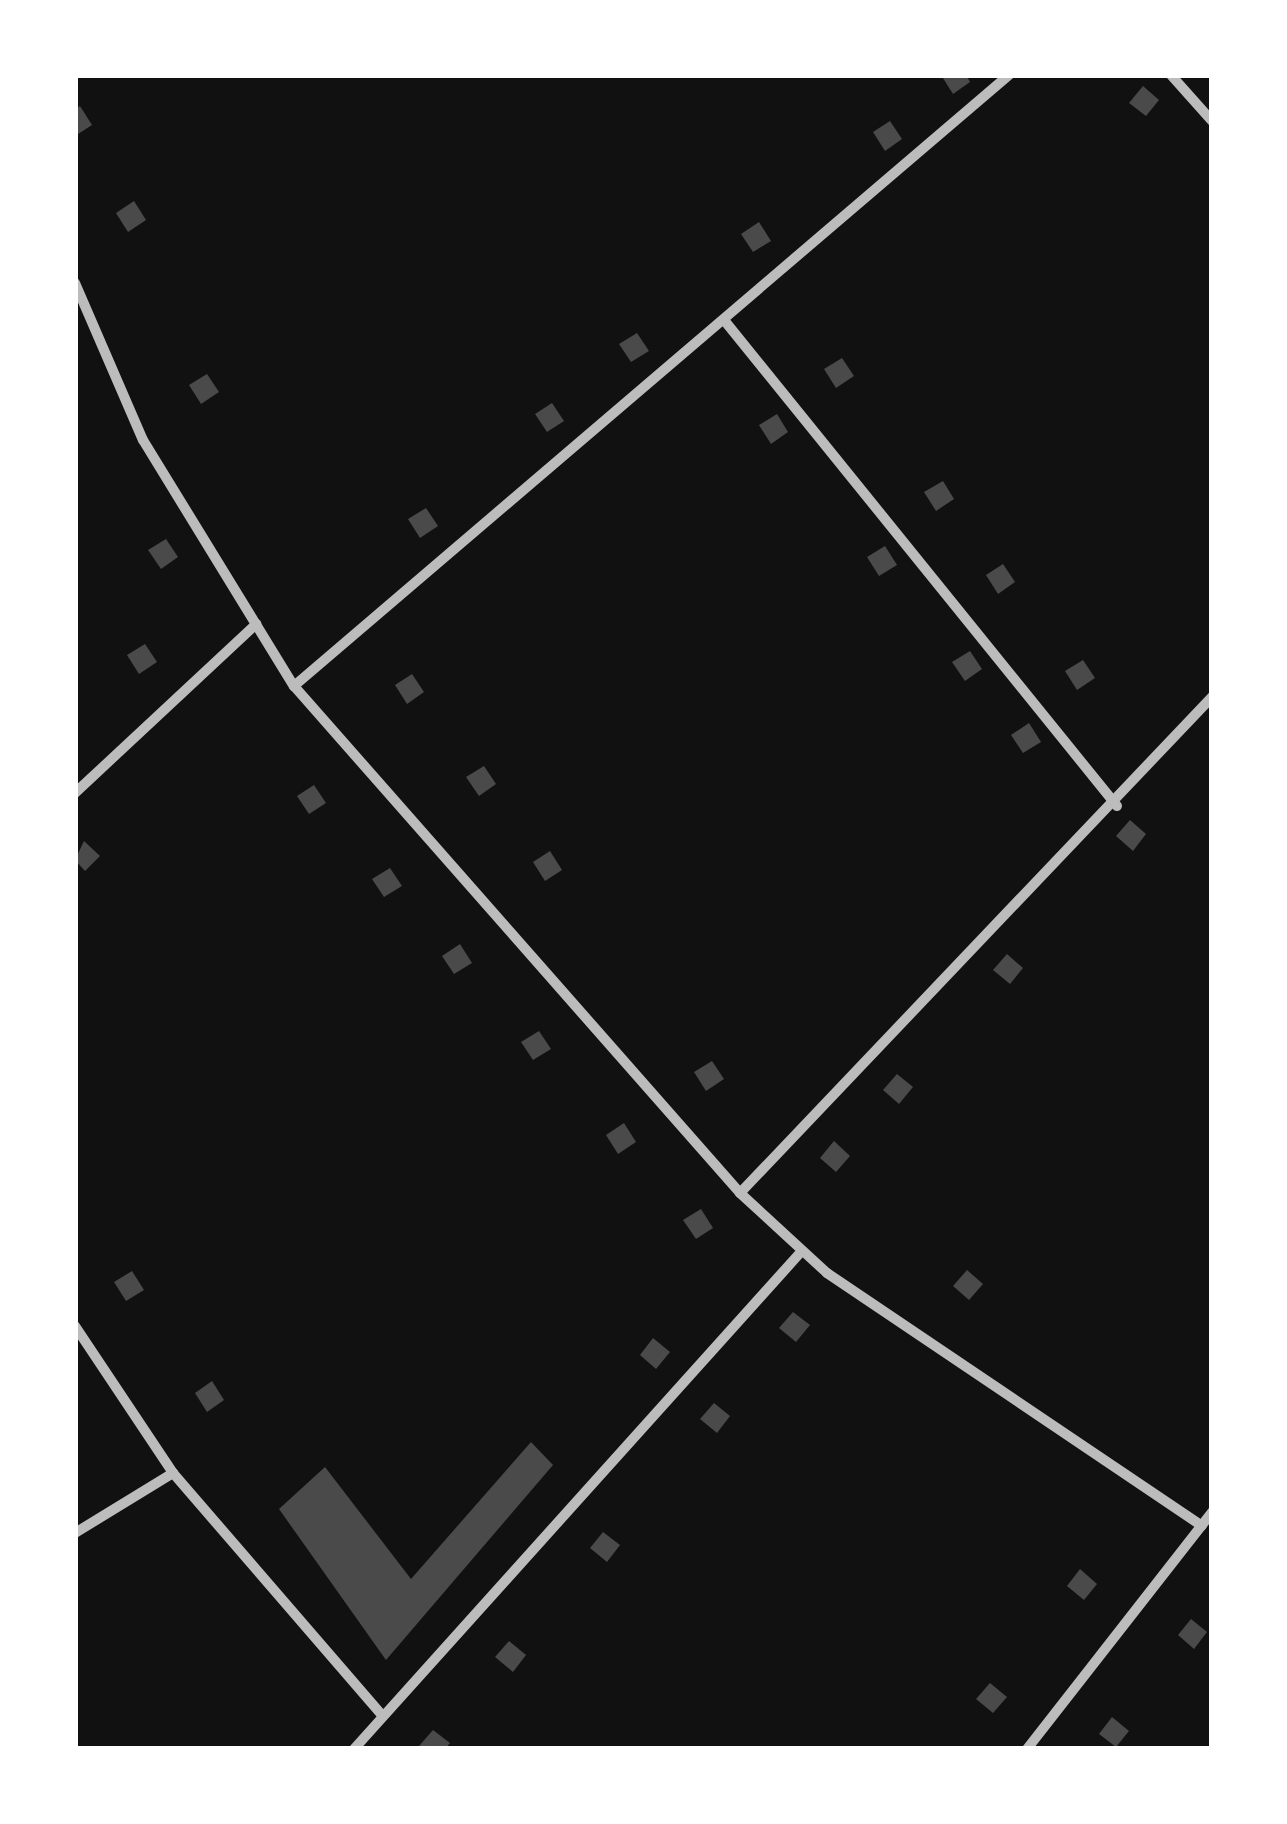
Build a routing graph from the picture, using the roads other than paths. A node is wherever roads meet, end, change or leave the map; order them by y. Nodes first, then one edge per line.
1 (1008, 75) edge
2 (1171, 75) edge
3 (1212, 121) edge
4 (75, 283) edge
5 (724, 320) junction
6 (256, 624) junction
7 (294, 686) junction
8 (1212, 697) edge
9 (75, 793) edge
10 (1117, 806) junction
11 (740, 1193) junction
12 (800, 1254) junction
13 (75, 1326) edge
14 (173, 1473) junction
15 (1212, 1512) edge
16 (1202, 1526) junction
17 (75, 1533) edge
18 (382, 1716) junction
19 (354, 1749) edge
20 (1027, 1749) edge

1 - 5 street
2 - 3 street
4 - 6 street
5 - 7 street
5 - 10 street
6 - 7 street
6 - 9 street
7 - 11 street
8 - 10 street
10 - 11 street
11 - 12 street
12 - 16 street
12 - 18 street
13 - 14 street
14 - 17 street
14 - 18 street
15 - 16 street
16 - 20 street
18 - 19 street

